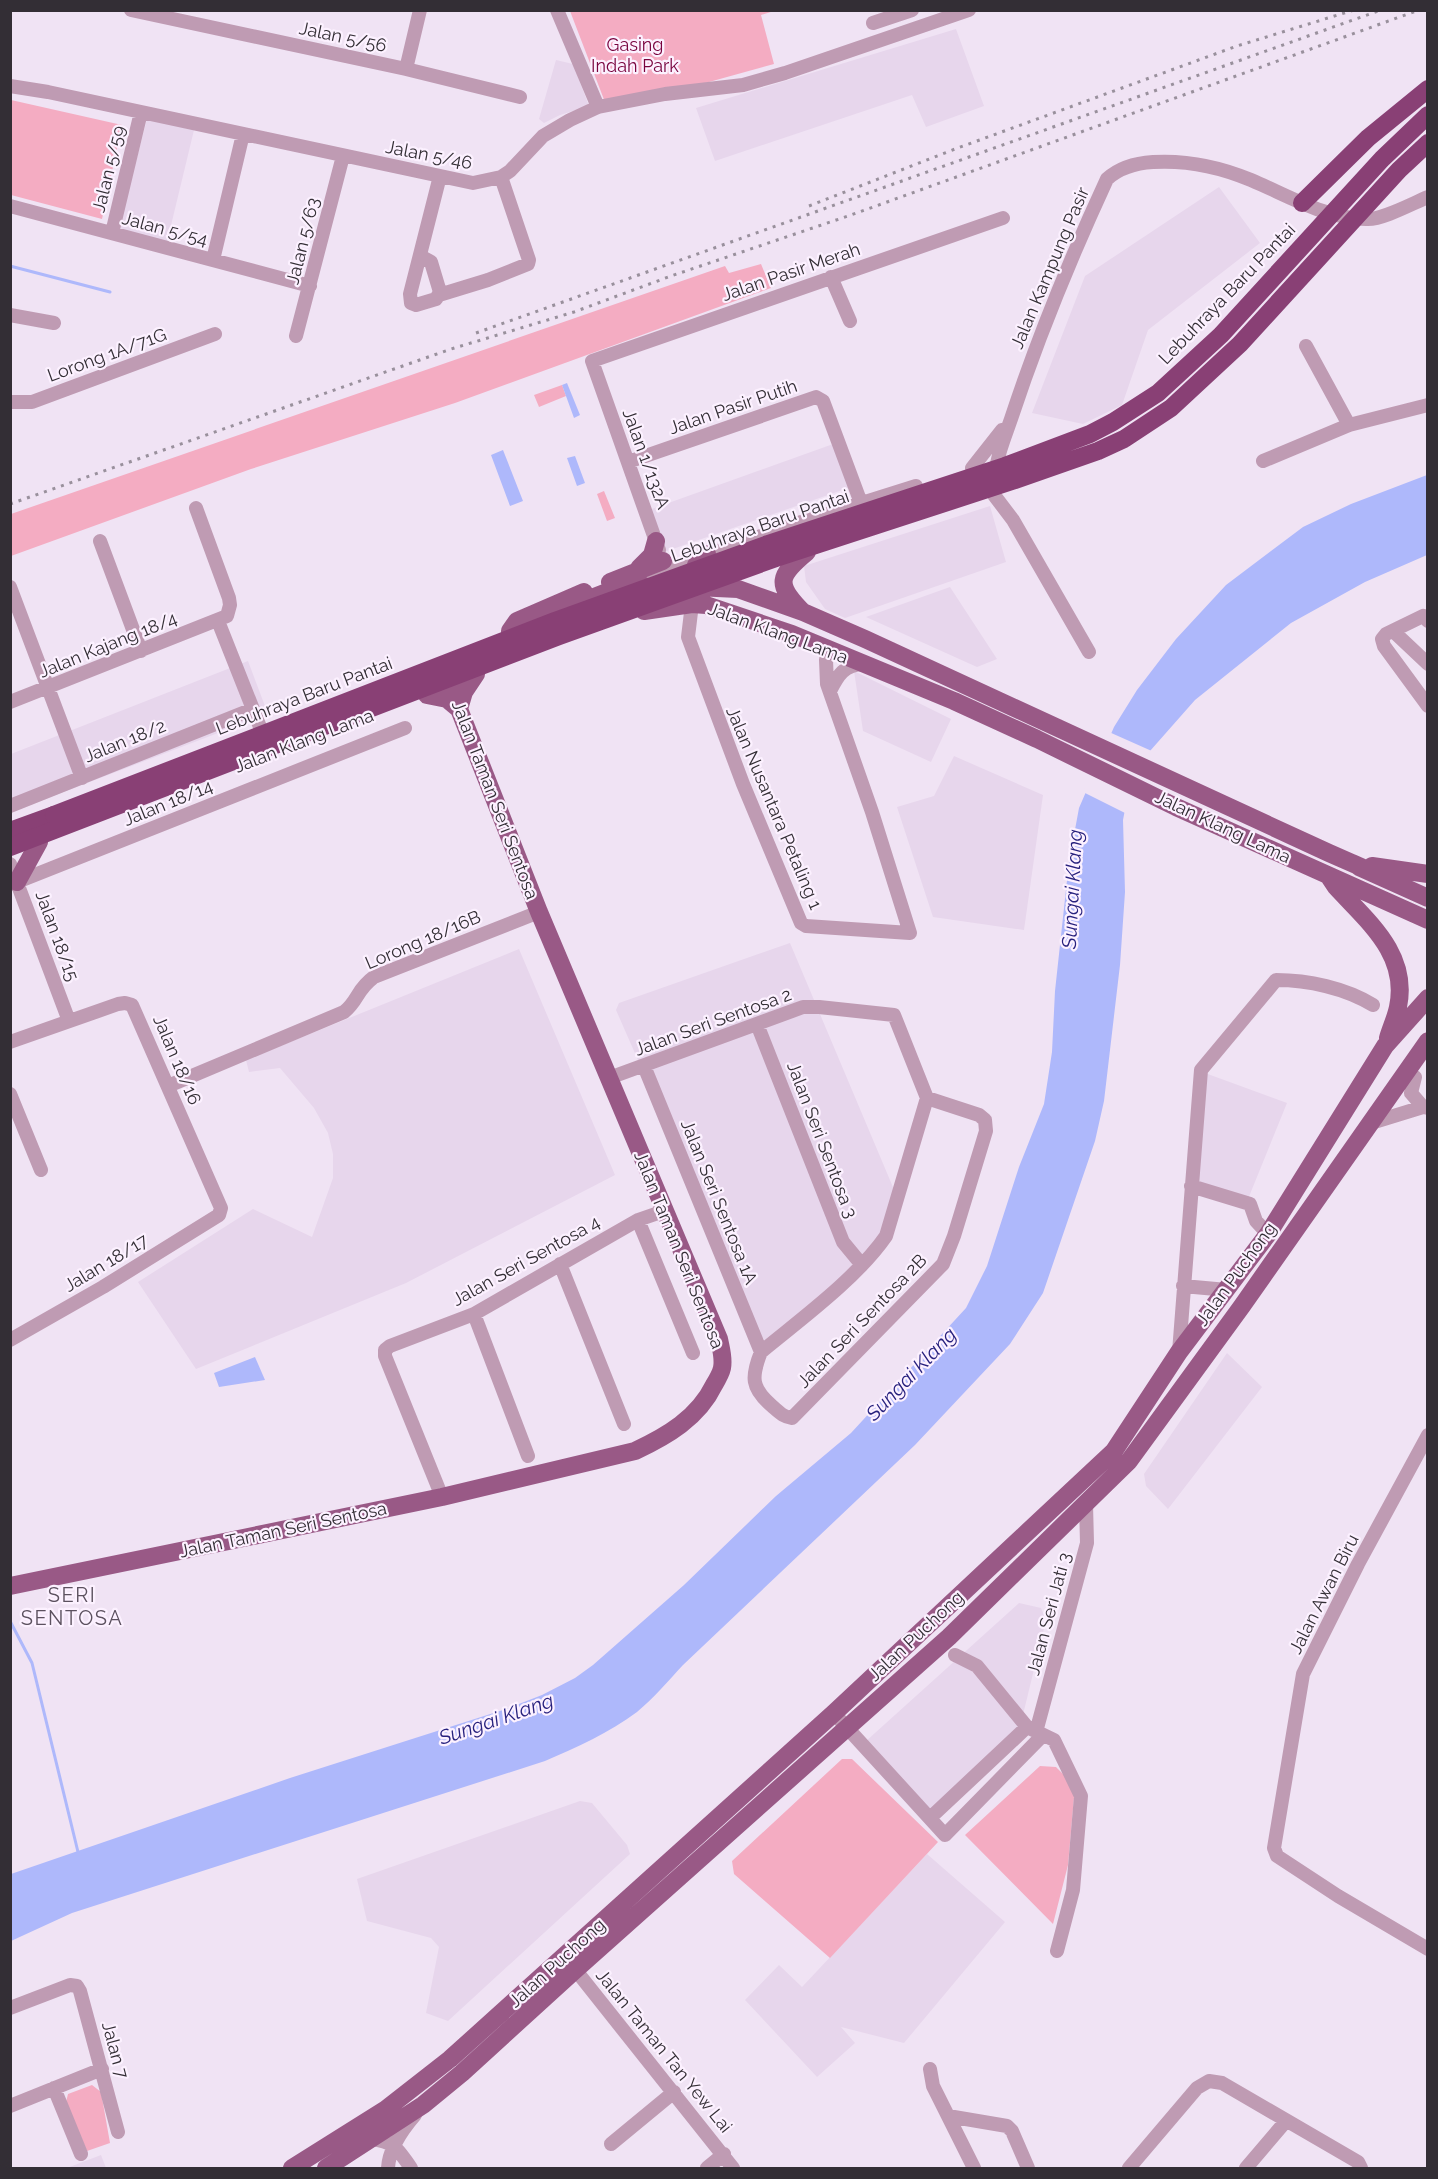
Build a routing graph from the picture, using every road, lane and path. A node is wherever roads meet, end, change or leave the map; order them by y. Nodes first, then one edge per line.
1 (131, 10) edge
2 (420, 10) edge
3 (557, 10) edge
4 (912, 10) edge
5 (969, 10) edge
6 (871, 17) edge
7 (878, 40) junction
8 (406, 69) junction
9 (10, 86) edge
10 (1428, 89) edge
11 (520, 97) dead end
12 (598, 107) junction
13 (141, 112) junction
14 (1428, 115) edge
15 (243, 134) junction
16 (1428, 143) edge
17 (343, 156) junction
18 (440, 177) junction
19 (501, 177) junction
20 (1428, 197) edge
21 (1302, 203) junction
22 (10, 206) edge
23 (1003, 218) dead end
24 (112, 233) junction
25 (420, 256) junction
26 (213, 260) junction
27 (831, 277) junction
28 (310, 286) junction
29 (440, 295) junction
30 (10, 315) edge
31 (850, 321) dead end
32 (54, 323) dead end
33 (215, 334) dead end
34 (296, 336) dead end
35 (1306, 346) dead end
36 (592, 361) joint
37 (10, 402) edge
38 (1428, 405) edge
39 (1011, 418) junction
40 (1349, 425) junction
41 (1263, 460) dead end
42 (628, 462) junction
43 (972, 468) junction
44 (995, 476) junction
45 (994, 495) junction
46 (861, 503) junction
47 (196, 508) dead end
48 (795, 524) junction
49 (100, 541) dead end
50 (656, 541) junction
51 (807, 552) junction
52 (707, 554) junction
53 (664, 565) junction
54 (632, 573) junction
55 (10, 587) edge
56 (615, 589) junction
57 (692, 595) junction
58 (803, 612) junction
59 (218, 621) junction
60 (1428, 621) edge
61 (510, 631) junction
62 (1393, 631) junction
63 (828, 649) junction
64 (141, 651) junction
65 (1089, 652) dead end
66 (441, 658) junction
67 (863, 663) junction
68 (1428, 664) edge
69 (476, 674) junction
70 (451, 686) junction
71 (48, 687) junction
72 (830, 691) junction
73 (427, 694) junction
74 (10, 702) edge
75 (1428, 706) edge
76 (253, 709) junction
77 (459, 709) junction
78 (260, 727) junction
79 (405, 728) dead end
80 (82, 778) junction
81 (10, 806) edge
82 (54, 815) junction
83 (10, 824) edge
84 (10, 831) edge
85 (39, 842) junction
86 (10, 847) edge
87 (10, 853) edge
88 (1352, 863) junction
89 (1428, 874) edge
90 (1329, 876) junction
91 (13, 877) edge
92 (1428, 898) edge
93 (539, 912) junction
94 (1428, 920) edge
95 (1428, 998) edge
96 (1373, 1005) dead end
97 (69, 1021) junction
98 (758, 1024) junction
99 (1428, 1041) edge
100 (10, 1042) edge
101 (1385, 1046) junction
102 (1428, 1064) edge
103 (644, 1066) junction
104 (1414, 1077) junction
105 (609, 1078) junction
106 (168, 1086) junction
107 (10, 1094) edge
108 (927, 1098) junction
109 (1384, 1104) junction
110 (1425, 1108) edge
111 (1371, 1123) junction
112 (40, 1170) dead end
113 (1191, 1186) junction
114 (664, 1211) junction
115 (219, 1215) joint
116 (638, 1220) junction
117 (1268, 1234) junction
118 (560, 1264) junction
119 (862, 1265) junction
120 (1183, 1286) junction
121 (1227, 1290) junction
122 (474, 1314) junction
123 (10, 1340) edge
124 (761, 1352) junction
125 (1179, 1352) junction
126 (693, 1353) dead end
127 (624, 1424) dead end
128 (1428, 1435) edge
129 (528, 1456) dead end
130 (442, 1497) junction
131 (1086, 1504) junction
132 (10, 1586) edge
133 (955, 1654) dead end
134 (834, 1713) junction
135 (1036, 1731) junction
136 (852, 1734) junction
137 (930, 1818) junction
138 (1428, 1949) edge
139 (1057, 1951) dead end
140 (570, 1963) junction
141 (10, 2008) edge
142 (102, 2069) junction
143 (930, 2069) dead end
144 (54, 2088) junction
145 (674, 2092) junction
146 (423, 2105) junction
147 (10, 2106) edge
148 (948, 2116) junction
149 (1286, 2121) junction
150 (118, 2132) dead end
151 (372, 2139) junction
152 (611, 2144) dead end
153 (394, 2145) junction
154 (81, 2154) dead end
155 (724, 2154) junction
156 (292, 2169) edge
157 (326, 2169) edge
158 (388, 2169) edge
159 (411, 2169) edge
160 (707, 2169) edge
161 (733, 2169) edge
162 (974, 2169) edge
163 (1028, 2169) edge
164 (1130, 2169) edge
165 (1246, 2169) edge
166 (1361, 2169) edge

1 - 8 street, Jalan 5/56
2 - 8 street, Jalan 5/56
3 - 12 street
4 - 6 street
5 - 7 street
6 - 7 street
7 - 12 street
8 - 11 street, Jalan 5/56
9 - 13 street, Jalan 5/46
10 - 21 highway
12 - 19 street
13 - 15 street, Jalan 5/46
13 - 24 street, Jalan 5/59
14 - 82 highway, Lebuhraya Baru Pantai, bridge
15 - 17 street, Jalan 5/46
15 - 26 street
16 - 86 highway, Lebuhraya Baru Pantai, bridge
17 - 18 street, Jalan 5/46
17 - 28 street, Jalan 5/63
18 - 19 street, Jalan 5/46
18 - 25 street
19 - 29 street
20 - 21 street, Jalan Kampung Pasir
21 - 39 street, Jalan Kampung Pasir
22 - 24 street, Jalan 5/54
23 - 27 street, Jalan Pasir Merah
24 - 26 street, Jalan 5/54
25 - 29 street
25 - 29 street
26 - 28 street, Jalan 5/54
27 - 31 street
27 - 36 street, Jalan Pasir Merah
28 - 34 street, Jalan 5/63
30 - 32 street
33 - 37 street, Lorong 1A/71G
35 - 40 street
36 - 42 street, Jalan 1/132A
38 - 40 street
39 - 43 street, Jalan Kampung Pasir
39 - 44 street, Jalan Kampung Pasir
40 - 41 street
42 - 46 street, Jalan Pasir Putih
42 - 50 street, Jalan 1/132A
43 - 44 street
43 - 46 street
44 - 45 street, Jalan Kampung Pasir
45 - 51 street
45 - 65 street
46 - 48 street
47 - 59 street
48 - 51 street
48 - 52 street
49 - 64 street
50 - 53 street, Jalan 1/132A
50 - 54 main road
51 - 58 main road
52 - 53 street
52 - 57 main road
53 - 54 main road
53 - 56 street
53 - 57 main road
54 - 61 main road
55 - 71 street
56 - 57 main road, Jalan Klang Lama
56 - 61 main road, Jalan Klang Lama
57 - 58 main road, Jalan Klang Lama
57 - 63 main road, Jalan Klang Lama
57 - 67 main road
57 - 69 main road, Jalan Klang Lama
57 - 72 street, Jalan Nusantara Petaling 1
58 - 88 main road, Jalan Klang Lama
59 - 64 street, Jalan Kajang 18/4
59 - 76 street
60 - 62 street
61 - 66 main road, Jalan Klang Lama
62 - 68 street
62 - 75 street
63 - 67 main road, Jalan Klang Lama
63 - 72 street
64 - 71 street, Jalan Kajang 18/4
66 - 70 main road, Jalan Taman Seri Sentosa
66 - 78 main road, Jalan Klang Lama
67 - 72 street
67 - 90 main road, Jalan Klang Lama
69 - 70 main road, Jalan Klang Lama
69 - 77 main road
70 - 73 main road, Jalan Klang Lama
70 - 77 main road, Jalan Taman Seri Sentosa
71 - 74 street, Jalan Kajang 18/4
71 - 80 street
73 - 77 main road
73 - 85 main road, Jalan Klang Lama
76 - 78 street
76 - 80 street, Jalan 18/2
77 - 93 main road, Jalan Taman Seri Sentosa
78 - 83 main road, Jalan Klang Lama
79 - 91 street, Jalan 18/14
80 - 81 street, Jalan 18/2
82 - 83 highway
82 - 84 highway, Lebuhraya Baru Pantai
85 - 87 main road, Jalan Klang Lama
85 - 91 main road
88 - 89 main road
88 - 92 main road, Jalan Klang Lama
90 - 94 main road, Jalan Klang Lama
90 - 101 main road
91 - 97 street, Jalan 18/15
93 - 105 main road, Jalan Taman Seri Sentosa
93 - 106 street, Lorong 18/16B
95 - 101 main road, Jalan Puchong
96 - 113 street
97 - 100 street, Jalan 18/16
97 - 106 street, Jalan 18/16
98 - 103 street, Jalan Seri Sentosa 2
98 - 108 street, Jalan Seri Sentosa 2
98 - 119 street, Jalan Seri Sentosa 3
99 - 109 main road, Jalan Puchong
101 - 117 main road, Jalan Puchong
102 - 104 main road
103 - 105 street, Jalan Seri Sentosa 2
103 - 124 street, Jalan Seri Sentosa 1A
104 - 109 main road
104 - 110 street
105 - 114 main road, Jalan Taman Seri Sentosa
106 - 115 street, Jalan 18/16
107 - 112 street
108 - 119 street
108 - 124 street, Jalan Seri Sentosa 2B
109 - 111 main road, Jalan Puchong
110 - 111 street
111 - 131 main road, Jalan Puchong
113 - 117 street
113 - 120 street
114 - 116 street, Jalan Seri Sentosa 4
114 - 130 main road, Jalan Taman Seri Sentosa
115 - 123 street, Jalan 18/17
116 - 118 street, Jalan Seri Sentosa 4
116 - 126 street
117 - 121 main road, Jalan Puchong
118 - 122 street, Jalan Seri Sentosa 4
118 - 127 street
119 - 124 street
120 - 121 street
120 - 125 street
121 - 125 main road, Jalan Puchong
122 - 129 street
122 - 130 street, Jalan Seri Sentosa 4
125 - 134 main road, Jalan Puchong
128 - 138 street, Jalan Awan Biru
130 - 132 main road, Jalan Taman Seri Sentosa
131 - 135 street, Jalan Seri Jati 3
131 - 136 main road, Jalan Puchong
133 - 135 street
134 - 136 street
134 - 140 main road, Jalan Puchong
135 - 137 street
135 - 137 street
135 - 139 street
136 - 137 street
136 - 140 main road, Jalan Puchong
140 - 145 street, Jalan Taman Tan Yew Lai
140 - 146 main road, Jalan Puchong
140 - 156 main road, Jalan Puchong
141 - 142 street, Jalan 7
142 - 144 street
142 - 150 street, Jalan 7
143 - 148 street
144 - 147 street
144 - 154 street
145 - 152 street
145 - 155 street, Jalan Taman Tan Yew Lai
146 - 151 main road, Jalan Puchong
146 - 153 street
148 - 162 street
148 - 163 street
149 - 164 street
149 - 165 street
149 - 166 street
151 - 153 street
151 - 157 main road, Jalan Puchong
153 - 158 street
153 - 159 street
155 - 160 street
155 - 161 street, Jalan Taman Tan Yew Lai

